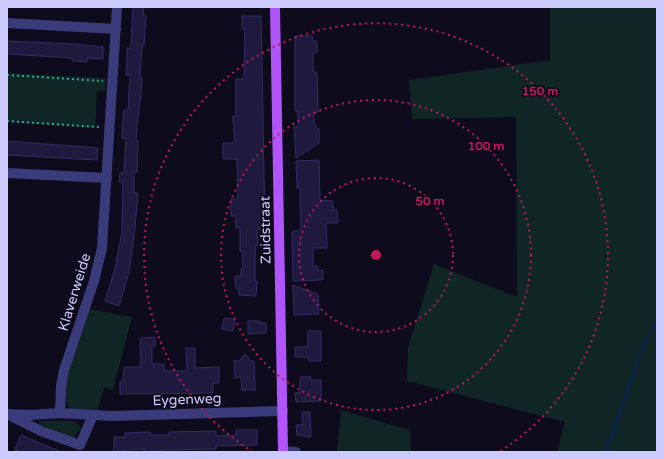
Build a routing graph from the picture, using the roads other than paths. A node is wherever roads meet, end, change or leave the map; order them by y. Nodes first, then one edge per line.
1 (117, 7) edge
2 (275, 7) edge
3 (7, 23) edge
4 (116, 29) junction
5 (7, 173) edge
6 (107, 178) junction
7 (283, 411) junction
8 (60, 413) junction
9 (7, 415) edge
10 (93, 415) junction
11 (283, 451) edge
12 (296, 452) edge

1 - 4 street, Klaverweide
2 - 7 main road, Zuidstraat
3 - 4 street
4 - 6 street, Klaverweide
5 - 6 street
6 - 8 street, Klaverweide
7 - 10 street, Eygenweg
7 - 11 main road, Zuidstraat
8 - 9 street, Eygenweg
8 - 10 street, Eygenweg
9 - 10 street, Eygenweg
11 - 12 street

